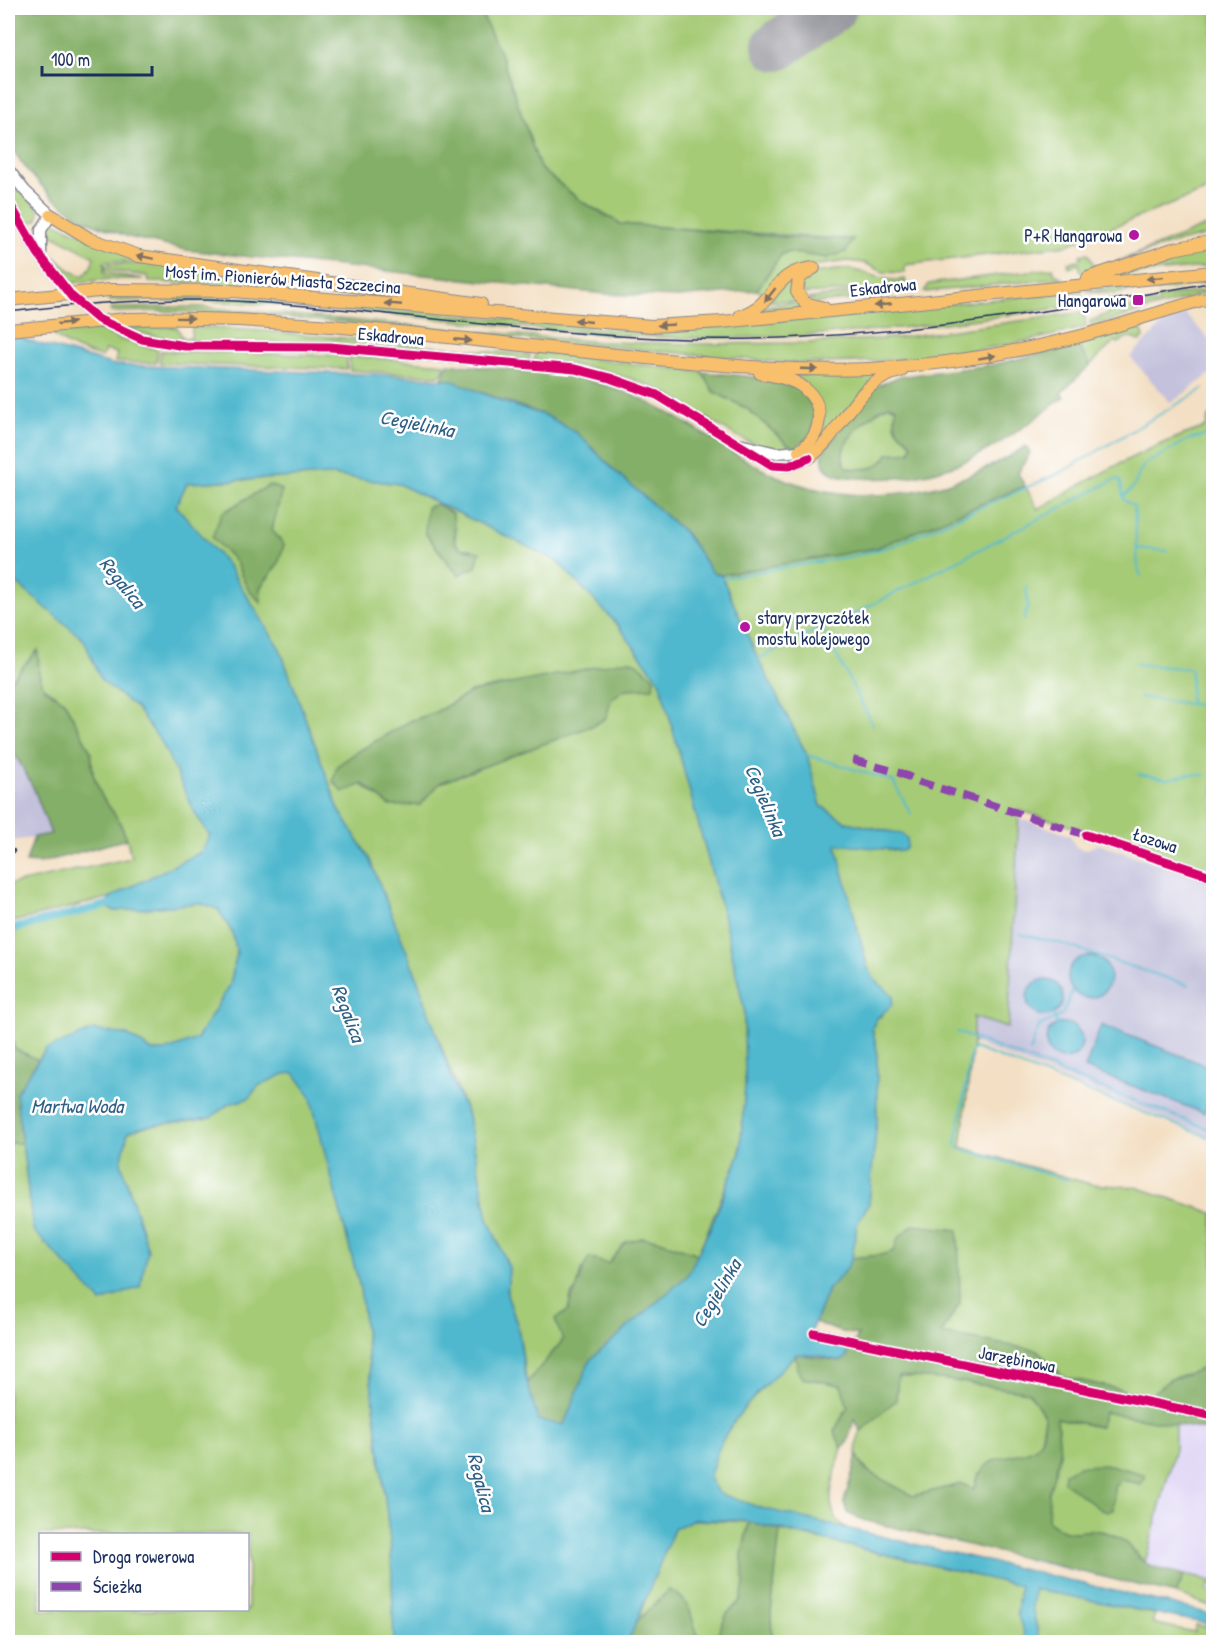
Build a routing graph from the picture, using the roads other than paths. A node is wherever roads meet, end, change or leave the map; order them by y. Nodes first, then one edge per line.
1 (8, 169) edge
2 (8, 201) edge
3 (51, 214) junction
4 (24, 231) junction
5 (1214, 241) edge
6 (42, 260) junction
7 (1214, 272) edge
8 (1058, 287) junction
9 (1214, 297) edge
10 (8, 300) edge
11 (837, 310) junction
12 (556, 318) junction
13 (722, 322) junction
14 (8, 330) edge
15 (688, 362) junction
16 (928, 364) junction
17 (804, 454) junction
18 (1086, 835) dead end
19 (1214, 877) edge
20 (814, 1333) dead end
21 (1214, 1416) edge

1 - 3 street
2 - 4 street, Eskadrowa
3 - 4 street
3 - 6 street
12 -> 3 main road
4 - 6 street, Eskadrowa
5 - 8 main road
6 - 17 street, Eskadrowa
7 -> 8 main road, Eskadrowa
8 -> 11 main road, Eskadrowa
16 -> 9 main road
12 -> 10 main road, Most im. Pionierów Miasta Szczecina, bridge
11 - 13 main road, Eskadrowa
11 -> 13 main road
13 -> 12 main road, Eskadrowa
14 -> 15 main road, bridge
15 -> 16 main road
15 - 17 main road
16 - 17 main road
18 - 19 street, Łozowa
20 - 21 street, Jarzębinowa

